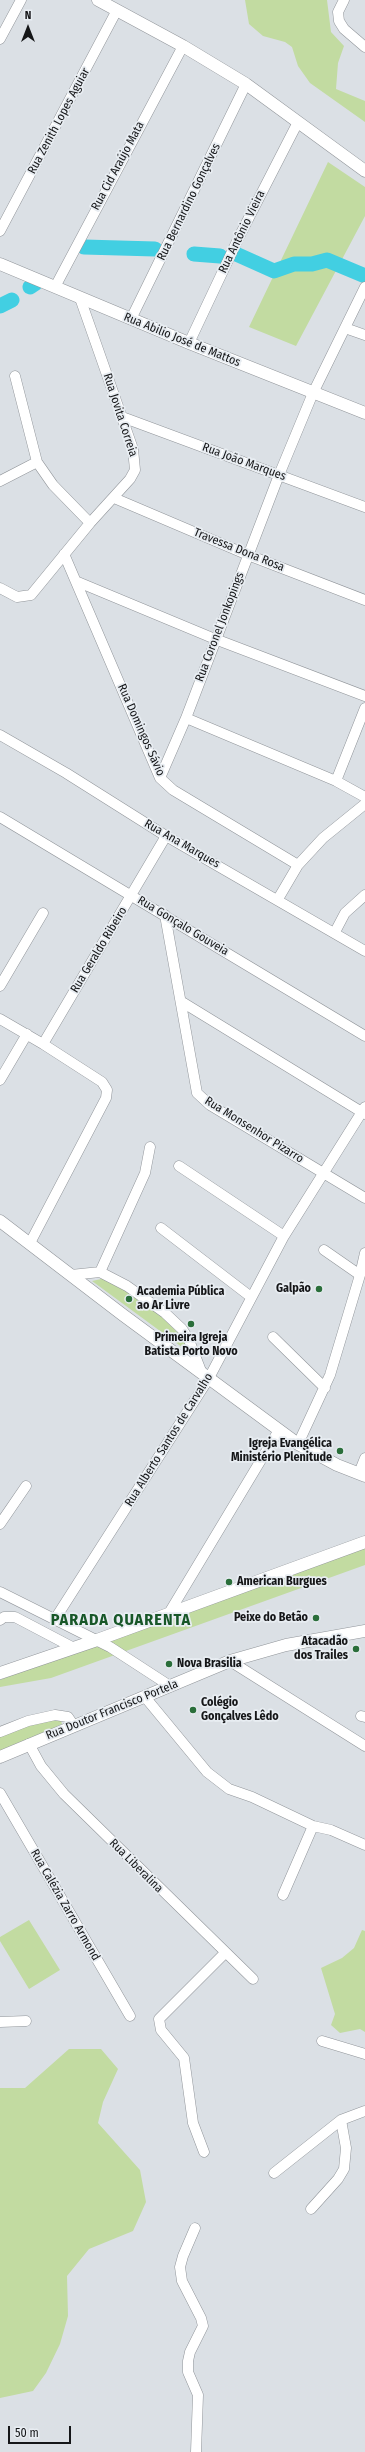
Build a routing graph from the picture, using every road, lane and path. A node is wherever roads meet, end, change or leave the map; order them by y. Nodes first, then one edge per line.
1 (21, 0) edge
2 (98, 0) edge
3 (342, 3) edge
4 (117, 10) junction
5 (0, 39) edge
6 (183, 46) junction
7 (365, 47) edge
8 (246, 84) junction
9 (298, 122) junction
10 (365, 171) edge
11 (0, 231) edge
12 (0, 264) edge
13 (55, 287) junction
14 (365, 287) edge
15 (80, 298) junction
16 (131, 319) junction
17 (346, 328) junction
18 (365, 335) edge
19 (188, 343) junction
20 (14, 376) dead end
21 (313, 393) junction
22 (365, 413) edge
23 (122, 417) junction
24 (37, 462) junction
25 (279, 475) junction
26 (0, 481) edge
27 (114, 498) junction
28 (365, 507) edge
29 (90, 523) junction
30 (64, 554) junction
31 (248, 555) junction
32 (78, 582) junction
33 (0, 588) edge
34 (365, 600) edge
35 (215, 639) junction
36 (365, 696) edge
37 (365, 708) edge
38 (186, 718) junction
39 (0, 735) edge
40 (160, 778) junction
41 (336, 782) junction
42 (365, 797) edge
43 (365, 804) edge
44 (0, 817) edge
45 (166, 836) junction
46 (298, 866) junction
47 (365, 895) edge
48 (136, 898) junction
49 (278, 899) junction
50 (43, 913) dead end
51 (165, 915) junction
52 (335, 932) junction
53 (365, 951) edge
54 (0, 986) edge
55 (182, 1002) junction
56 (0, 1020) edge
57 (27, 1034) junction
58 (365, 1036) edge
59 (43, 1044) junction
60 (0, 1080) edge
61 (364, 1111) edge
62 (150, 1147) dead end
63 (178, 1166) dead end
64 (324, 1173) junction
65 (365, 1198) edge
66 (0, 1221) edge
67 (161, 1228) dead end
68 (284, 1236) junction
69 (30, 1243) junction
70 (324, 1250) dead end
71 (365, 1253) edge
72 (100, 1272) junction
73 (71, 1275) junction
74 (360, 1275) junction
75 (251, 1297) junction
76 (273, 1337) dead end
77 (205, 1375) junction
78 (325, 1388) junction
79 (279, 1430) junction
80 (298, 1444) junction
81 (365, 1458) edge
82 (362, 1475) edge
83 (26, 1486) dead end
84 (0, 1524) edge
85 (365, 1542) edge
86 (0, 1592) edge
87 (169, 1613) junction
88 (55, 1619) junction
89 (0, 1620) edge
90 (365, 1631) edge
91 (97, 1640) junction
92 (74, 1648) junction
93 (230, 1661) junction
94 (0, 1673) edge
95 (170, 1686) junction
96 (145, 1697) junction
97 (74, 1726) junction
98 (0, 1732) edge
99 (30, 1744) junction
100 (365, 1746) edge
101 (0, 1757) edge
102 (0, 1793) edge
103 (313, 1826) junction
104 (365, 1845) edge
105 (283, 1896) dead end
106 (224, 1953) junction
107 (253, 1979) dead end
108 (130, 2016) dead end
109 (26, 2021) dead end
110 (0, 2022) edge
111 (322, 2041) dead end
112 (365, 2054) edge
113 (365, 2111) edge
114 (341, 2120) junction
115 (204, 2152) dead end
116 (274, 2173) dead end
117 (310, 2209) dead end
118 (195, 2228) dead end
119 (196, 2452) edge

1 - 5 street
2 - 4 main road
3 - 7 street
4 - 6 main road
4 - 11 street, Rua Zenith Lopes Aguiar
6 - 8 main road
6 - 13 street, Rua Cid Araújo Mata
8 - 9 main road
8 - 16 street, Rua Bernardino Gonçalves
9 - 10 main road
9 - 19 street, Rua Antônio Vieira
12 - 13 main road, Rua Abilio José de Mattos
13 - 15 main road, Rua Abilio José de Mattos
14 - 17 street, Rua Coronel Jonkopings
15 - 16 main road, Rua Abilio José de Mattos
15 - 23 street, Rua Jovita Correia
16 - 19 main road, Rua Abilio José de Mattos
17 - 18 street
17 - 21 street, Rua Coronel Jonkopings
19 - 21 main road, Rua Abilio José de Mattos
20 - 24 street
21 - 22 main road, Rua Abilio José de Mattos
21 - 25 street, Rua Coronel Jonkopings
23 - 25 street, Rua João Marques
23 - 27 street, Rua Jovita Correia
24 - 26 street
24 - 29 street
25 - 28 street, Rua João Marques
25 - 31 street, Rua Coronel Jonkopings
27 - 29 street, Rua Jovita Correia
27 - 31 street, Travessa Dona Rosa
29 - 30 street, Rua Jovita Correia
30 - 32 street, Rua Domingos Sávio
30 - 33 street, Rua Jovita Correia
31 - 34 street, Travessa Dona Rosa
31 - 35 street, Rua Coronel Jonkopings
32 - 35 street
32 - 40 street, Rua Domingos Sávio
35 - 36 street
35 - 38 street, Rua Coronel Jonkopings
37 - 41 street
38 - 40 street, Rua Coronel Jonkopings
38 - 41 street
39 - 45 street, Rua Ana Marques
40 - 46 street, Rua Domingos Sávio
41 - 42 street
43 - 46 street
44 - 48 street, Rua Gonçalo Gouveia
45 - 48 street, Rua Geraldo Ribeiro
45 - 49 street, Rua Ana Marques
46 - 49 street
47 - 52 street
48 - 51 street, Rua Gonçalo Gouveia
48 - 59 street, Rua Geraldo Ribeiro
49 - 52 street, Rua Ana Marques
50 - 54 street
51 - 55 street, Rua Monsenhor Pizarro
51 - 58 street, Rua Gonçalo Gouveia
52 - 53 street, Rua Ana Marques
55 - 61 street
55 - 64 street, Rua Monsenhor Pizarro
56 - 57 street
57 - 59 street
57 - 60 street
59 - 69 street
61 - 64 street, Rua Alberto Santos de Carvalho
62 - 72 street
63 - 68 street
64 - 65 street, Rua Monsenhor Pizarro
64 - 68 street, Rua Alberto Santos de Carvalho
66 - 69 main road
67 - 75 street
68 - 75 street, Rua Alberto Santos de Carvalho
69 - 73 main road
70 - 74 street
71 - 74 street
72 - 73 street
72 - 77 street
73 - 77 main road
74 - 78 street
75 - 77 street, Rua Alberto Santos de Carvalho
76 - 78 street
77 - 79 main road
77 - 88 street, Rua Alberto Santos de Carvalho
78 - 80 street
79 - 80 main road
79 - 87 street
80 - 82 main road
81 - 82 street
83 - 84 street
85 - 87 main road
86 - 88 street
87 - 91 main road
88 - 91 street
89 - 92 street
90 - 93 main road, Rua Doutor Francisco Portela
91 - 92 main road
91 - 95 street
92 - 94 main road
93 - 95 main road, Rua Doutor Francisco Portela
93 - 100 street
95 - 96 main road, Rua Doutor Francisco Portela
96 - 97 main road, Rua Doutor Francisco Portela
96 - 103 street
97 - 98 street
97 - 99 main road, Rua Doutor Francisco Portela
99 - 101 main road, Rua Doutor Francisco Portela
99 - 106 street, Rua Liberalina
102 - 108 street, Rua Calézia Zarro Armond
103 - 104 street
103 - 105 street
106 - 107 street, Rua Liberalina
106 - 115 street
109 - 110 street
111 - 112 street
113 - 114 street
114 - 116 street
114 - 117 street
118 - 119 street

